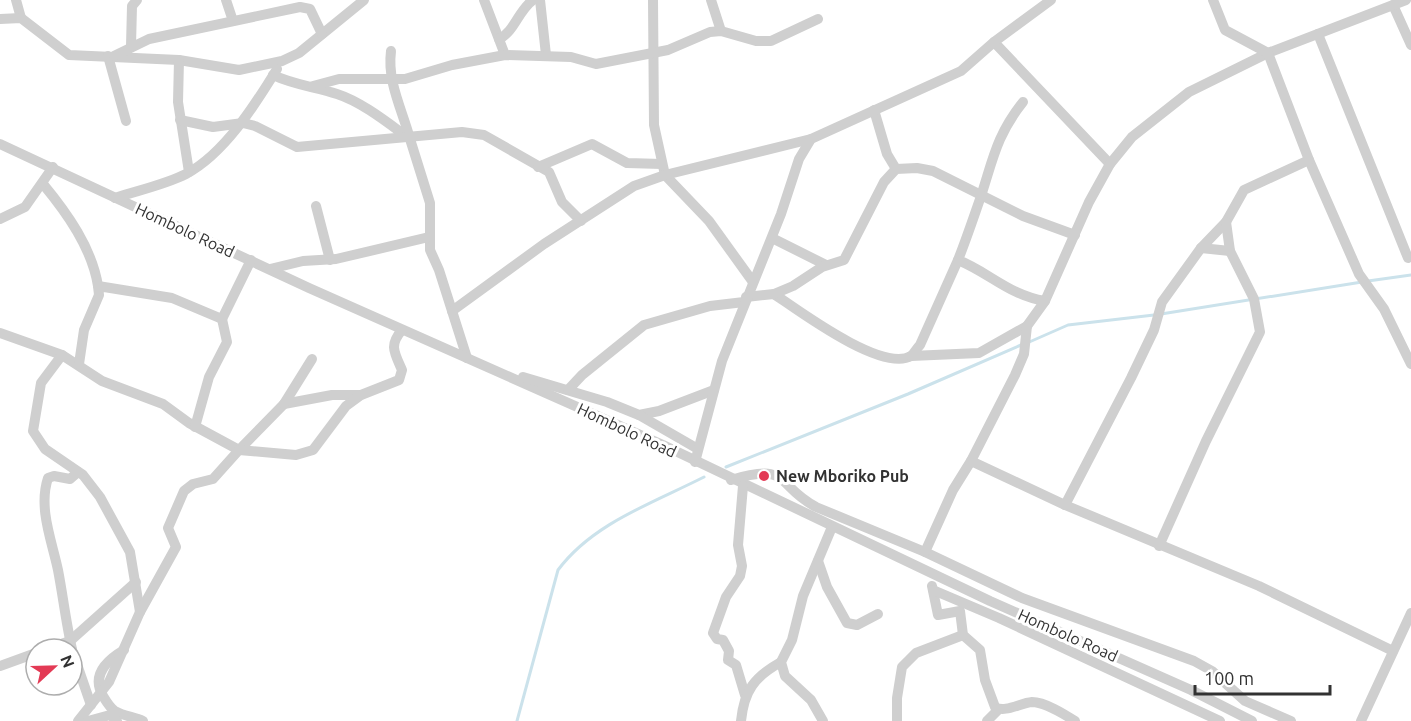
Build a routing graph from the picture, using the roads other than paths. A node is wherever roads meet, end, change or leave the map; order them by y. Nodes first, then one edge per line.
1 (137, 0) edge
2 (226, 0) edge
3 (364, 0) edge
4 (484, 0) edge
5 (533, 0) edge
6 (540, 0) edge
7 (653, 0) edge
8 (711, 0) edge
9 (1051, 0) edge
10 (1213, 0) edge
11 (1406, 0) edge
12 (20, 2) edge
13 (1393, 5) junction
14 (21, 18) junction
15 (0, 19) edge
16 (818, 19) dead end
17 (233, 21) junction
18 (721, 32) junction
19 (322, 34) junction
20 (1318, 34) junction
21 (499, 39) junction
22 (994, 42) junction
23 (1411, 45) edge
24 (131, 46) junction
25 (391, 51) dead end
26 (655, 53) junction
27 (1268, 53) junction
28 (505, 55) junction
29 (546, 55) junction
30 (111, 56) junction
31 (179, 60) junction
32 (282, 62) junction
33 (273, 75) junction
34 (391, 81) junction
35 (314, 86) junction
36 (1023, 102) dead end
37 (874, 110) junction
38 (180, 120) junction
39 (126, 121) dead end
40 (243, 123) junction
41 (410, 138) junction
42 (811, 139) junction
43 (0, 144) edge
44 (1309, 160) junction
45 (1110, 164) junction
46 (53, 167) junction
47 (538, 167) junction
48 (663, 169) junction
49 (896, 169) junction
50 (189, 172) junction
51 (43, 184) junction
52 (981, 196) junction
53 (115, 198) junction
54 (316, 206) dead end
55 (0, 219) edge
56 (581, 221) junction
57 (1226, 222) junction
58 (1075, 235) junction
59 (429, 237) junction
60 (772, 238) junction
61 (1201, 248) junction
62 (1230, 251) junction
63 (1408, 258) dead end
64 (251, 260) junction
65 (330, 260) junction
66 (958, 260) junction
67 (826, 265) junction
68 (270, 269) junction
69 (753, 282) junction
70 (98, 286) junction
71 (774, 294) junction
72 (745, 300) junction
73 (1045, 301) junction
74 (452, 311) junction
75 (222, 319) junction
76 (1028, 326) junction
77 (402, 330) junction
78 (0, 333) edge
79 (62, 355) junction
80 (911, 356) junction
81 (467, 357) junction
82 (312, 359) dead end
83 (79, 364) junction
84 (1411, 364) edge
85 (505, 374) junction
86 (568, 390) junction
87 (714, 390) junction
88 (361, 395) junction
89 (284, 404) junction
90 (639, 415) junction
91 (195, 427) junction
92 (698, 449) junction
93 (239, 450) junction
94 (971, 461) junction
95 (695, 462) junction
96 (78, 472) junction
97 (731, 480) junction
98 (743, 486) junction
99 (1065, 505) junction
100 (832, 527) junction
101 (1159, 546) junction
102 (925, 552) junction
103 (818, 561) junction
104 (135, 570) junction
105 (931, 574) junction
106 (136, 582) junction
107 (153, 587) junction
108 (933, 590) junction
109 (140, 612) junction
110 (1411, 613) edge
111 (878, 614) dead end
112 (963, 635) junction
113 (69, 637) edge
114 (80, 637) edge
115 (1394, 651) junction
116 (24, 657) edge
117 (781, 662) junction
118 (0, 666) edge
119 (84, 683) edge
120 (101, 693) junction
121 (745, 695) junction
122 (92, 705) junction
123 (999, 710) junction
124 (78, 721) edge
125 (88, 721) edge
126 (117, 721) edge
127 (143, 721) edge
128 (741, 721) edge
129 (823, 721) edge
130 (897, 721) edge
131 (987, 721) edge
132 (1075, 721) edge
133 (1220, 721) edge
134 (1252, 721) edge
135 (1291, 721) edge
136 (1361, 721) edge

1 - 24 street
2 - 17 street
3 - 19 street
4 - 21 street
5 - 21 street
6 - 29 street
7 - 26 street
8 - 18 street
9 - 22 street
10 - 27 street
11 - 13 street
12 - 14 street
13 - 20 street
13 - 23 street
14 - 15 street
14 - 30 street
16 - 18 street
17 - 19 street
17 - 24 street
18 - 26 street
19 - 32 street
20 - 27 street
20 - 63 street
21 - 28 street
22 - 37 street
22 - 45 street
24 - 30 street
25 - 34 street
26 - 29 street
26 - 48 street
27 - 44 street
27 - 45 street
28 - 29 street
28 - 34 street
30 - 31 street
30 - 39 street
31 - 32 street
31 - 38 street
32 - 33 street
33 - 35 street
33 - 40 street
34 - 35 street
34 - 41 street
35 - 41 street
36 - 52 street
37 - 42 street
37 - 49 street
38 - 40 street
38 - 50 street
40 - 41 street
40 - 50 street
41 - 47 street
41 - 59 street
42 - 48 street
42 - 60 street
43 - 46 street, Hombolo Road
44 - 57 street
44 - 84 street
45 - 58 street
46 - 51 street
46 - 53 street, Hombolo Road
47 - 48 street
47 - 56 street
48 - 56 street
48 - 69 street
49 - 52 street
49 - 67 street
50 - 53 street
51 - 55 street
51 - 70 street
52 - 58 street
52 - 66 street
53 - 64 street, Hombolo Road
54 - 65 street
56 - 74 street
57 - 61 street
57 - 62 street
58 - 73 street
59 - 65 street
59 - 74 street
60 - 67 street
60 - 69 street
61 - 62 street
61 - 99 street
62 - 101 street
64 - 68 street, Hombolo Road
64 - 75 street
65 - 68 street
66 - 73 street
66 - 80 street
67 - 71 street
68 - 77 street, Hombolo Road
69 - 72 street
70 - 75 street
70 - 83 street
71 - 72 street
71 - 80 street
72 - 86 street
72 - 87 street
73 - 76 street
74 - 81 street
75 - 91 street
76 - 80 street
76 - 94 street
77 - 81 street, Hombolo Road
77 - 88 street
78 - 79 street
79 - 83 street
79 - 96 street
81 - 85 street, Hombolo Road
82 - 89 street
83 - 91 street
85 - 86 street
85 - 95 street, Hombolo Road
86 - 90 street
87 - 90 street
87 - 92 street
88 - 89 street
88 - 93 street
89 - 93 street
90 - 92 street
91 - 93 street
92 - 95 street
93 - 107 street
94 - 99 street
94 - 102 street
95 - 97 street, Hombolo Road
96 - 104 street
96 - 113 street
97 - 98 street, Hombolo Road
97 - 102 street
98 - 100 street, Hombolo Road
98 - 121 street
99 - 101 street
100 - 103 street
100 - 105 street, Hombolo Road
101 - 115 street
102 - 135 street
103 - 111 street
103 - 117 street
104 - 106 street
104 - 107 street
105 - 108 street
105 - 134 street, Hombolo Road
106 - 109 street
106 - 114 street
107 - 109 street
108 - 112 street
108 - 133 street
109 - 120 street
110 - 115 street
112 - 123 street
112 - 130 street
115 - 136 street
116 - 118 street
117 - 121 street
117 - 129 street
119 - 122 street
120 - 122 street
120 - 127 street
121 - 128 street
122 - 124 street
123 - 131 street
123 - 132 street
125 - 126 street

